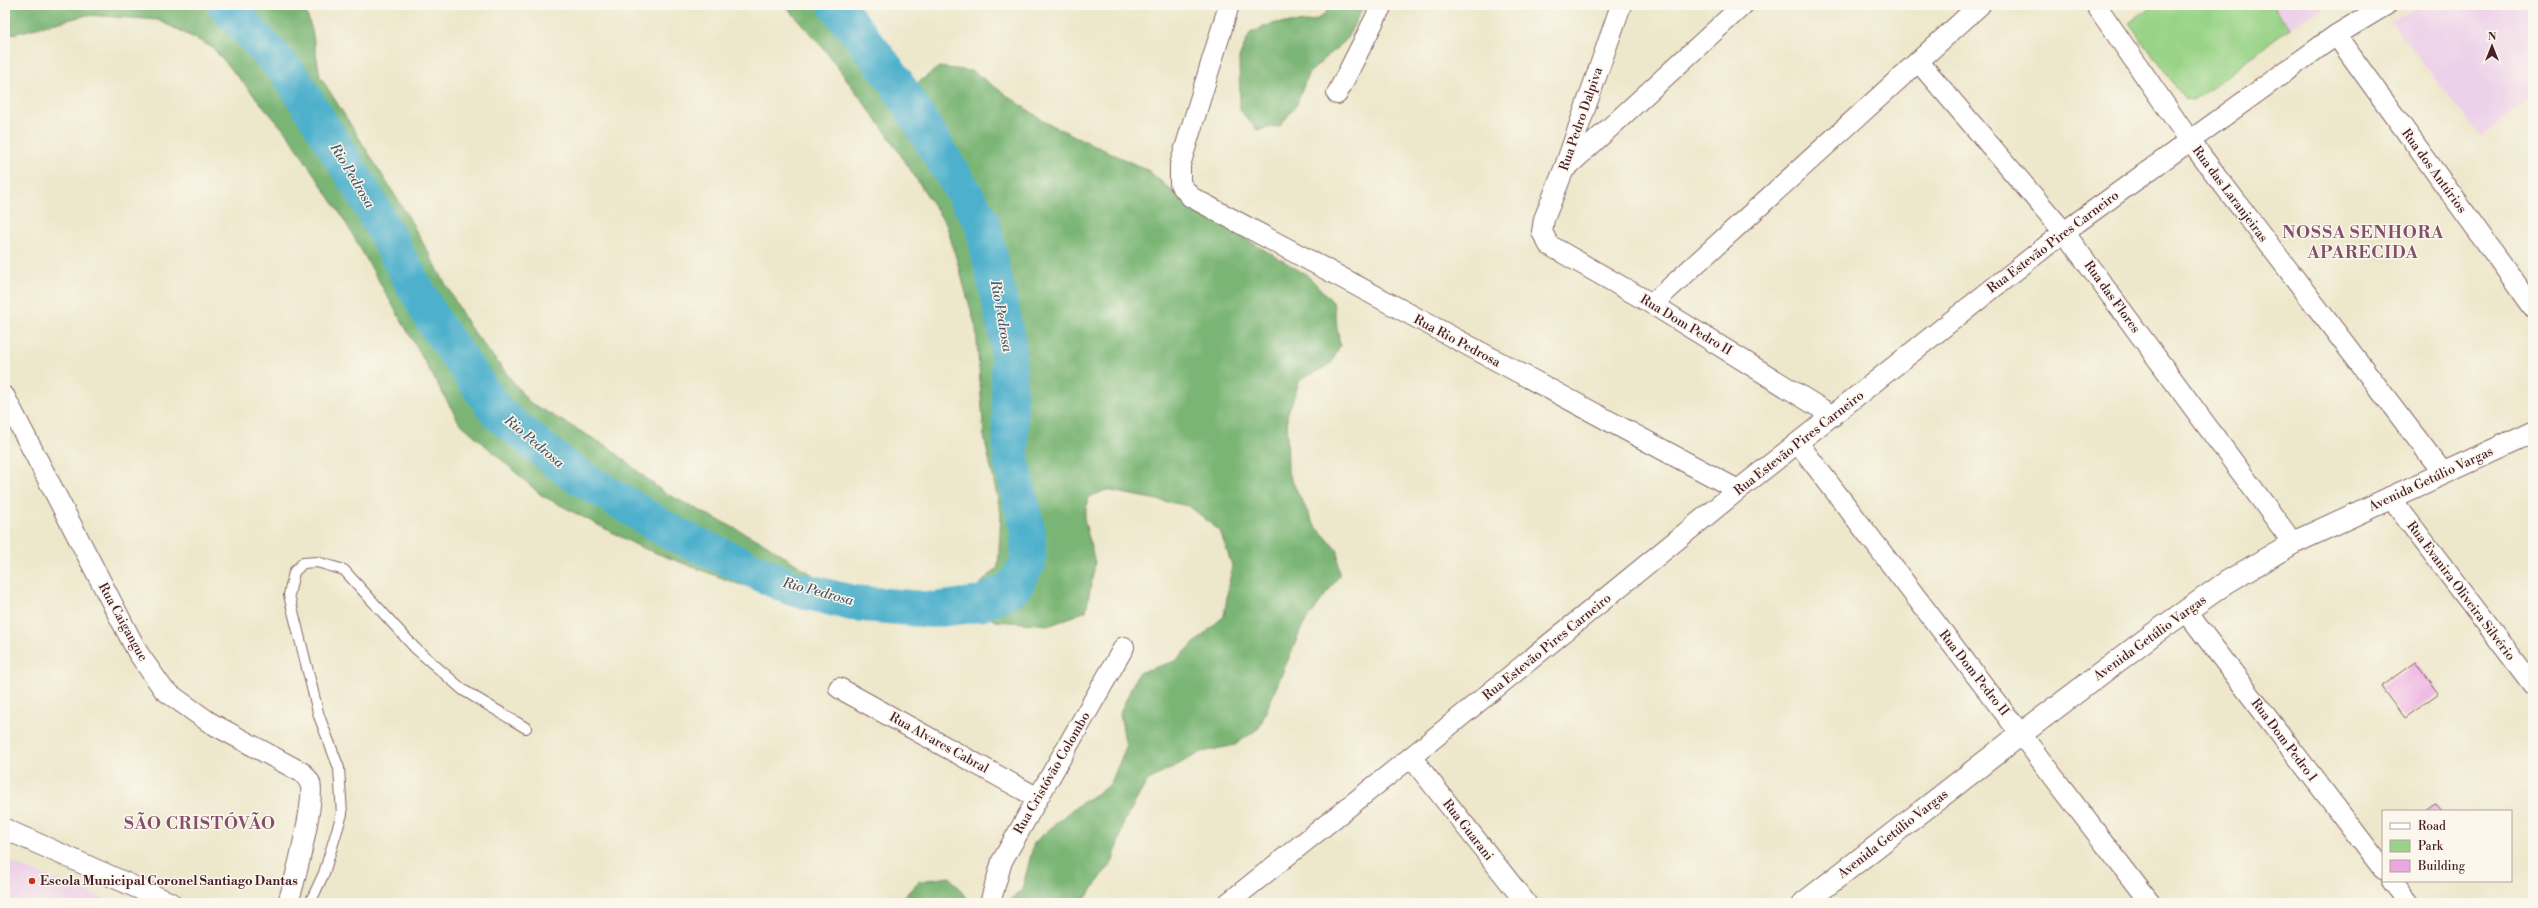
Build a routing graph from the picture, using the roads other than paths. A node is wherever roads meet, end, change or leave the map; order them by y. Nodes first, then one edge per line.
1 (1229, 5) edge
2 (1382, 5) edge
3 (1621, 5) edge
4 (1743, 5) edge
5 (1980, 5) edge
6 (2096, 5) edge
7 (2386, 5) edge
8 (2336, 35) junction
9 (1918, 61) junction
10 (1338, 94) dead end
11 (2190, 141) junction
12 (1564, 169) junction
13 (1542, 232) joint
14 (2064, 232) junction
15 (1652, 304) junction
16 (2533, 307) edge
17 (5, 397) edge
18 (1833, 416) junction
19 (2533, 432) edge
20 (1798, 443) junction
21 (2444, 474) junction
22 (1738, 490) junction
23 (2390, 497) junction
24 (2294, 543) junction
25 (2186, 612) junction
26 (1124, 647) dead end
27 (2533, 685) edge
28 (839, 688) dead end
29 (526, 728) dead end
30 (2022, 734) junction
31 (1411, 757) junction
32 (1038, 798) junction
33 (5, 830) edge
34 (2382, 868) edge
35 (2393, 882) edge
36 (171, 903) edge
37 (288, 903) edge
38 (310, 903) edge
39 (990, 903) edge
40 (1228, 903) edge
41 (1526, 903) edge
42 (1804, 903) edge
43 (2150, 903) edge
44 (2409, 903) edge

1 - 22 street, Rua Rio Pedrosa
2 - 10 street
3 - 12 street, Rua Pedro Dalpiva
4 - 12 street
5 - 9 street
6 - 11 street, Rua das Laranjeiras
7 - 8 street, Rua Estevão Pires Carneiro
8 - 11 street, Rua Estevão Pires Carneiro
8 - 16 street, Rua dos Antúrios
9 - 14 street, Rua das Flores
9 - 15 street
11 - 14 street, Rua Estevão Pires Carneiro
11 - 21 street, Rua das Laranjeiras
12 - 13 street, Rua Pedro Dalpiva
13 - 15 street, Rua Dom Pedro II
14 - 18 street, Rua Estevão Pires Carneiro
14 - 24 street, Rua das Flores
15 - 18 street, Rua Dom Pedro II
17 - 37 street, Rua Caigangue
18 - 20 street, Rua Estevão Pires Carneiro
19 - 21 street, Avenida Getúlio Vargas
20 - 22 street, Rua Estevão Pires Carneiro
20 - 30 street, Rua Dom Pedro II
21 - 23 street, Avenida Getúlio Vargas
22 - 31 street, Rua Estevão Pires Carneiro
23 - 24 street, Avenida Getúlio Vargas
23 - 27 street, Rua Evanira Oliveira Silvério
24 - 25 street, Avenida Getúlio Vargas
25 - 30 street, Avenida Getúlio Vargas
25 - 34 street, Rua Dom Pedro I
26 - 32 street, Rua Cristóvão Colombo
28 - 32 street, Rua Alvares Cabral
29 - 38 lane
30 - 42 street, Avenida Getúlio Vargas
30 - 43 street, Rua Dom Pedro II
31 - 40 street, Rua Estevão Pires Carneiro
31 - 41 street, Rua Guarani
32 - 39 street, Rua Cristóvão Colombo
33 - 36 street
35 - 44 street

